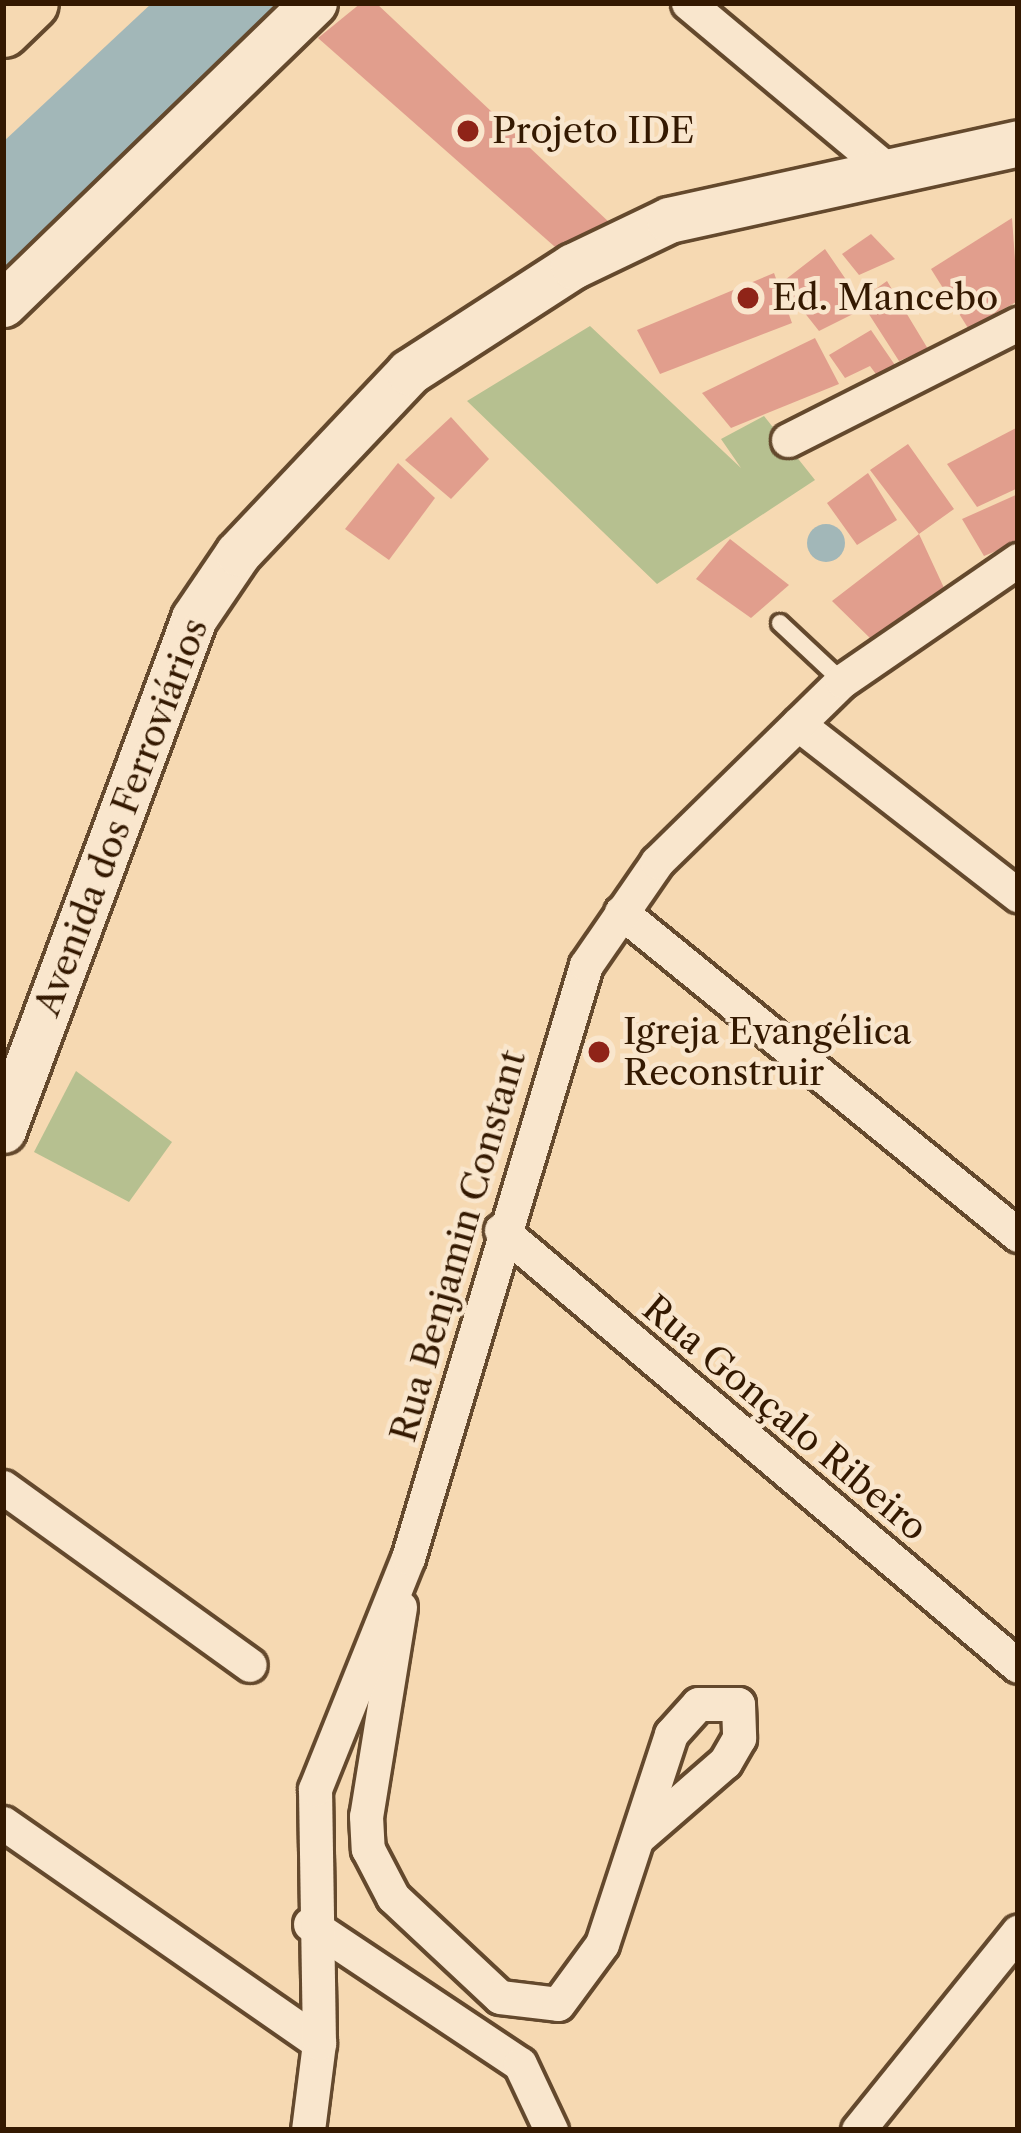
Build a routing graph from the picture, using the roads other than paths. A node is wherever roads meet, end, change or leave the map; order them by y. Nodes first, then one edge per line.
1 (32, 3) edge
2 (314, 3) edge
3 (688, 3) edge
4 (3, 32) edge
5 (1018, 142) edge
6 (884, 167) junction
7 (3, 304) edge
8 (1018, 324) edge
9 (788, 440) dead end
10 (1018, 560) edge
11 (780, 623) dead end
12 (842, 681) junction
13 (798, 724) junction
14 (1018, 895) edge
15 (621, 912) junction
16 (3, 1130) edge
17 (501, 1230) junction
18 (1018, 1235) edge
19 (3, 1487) edge
20 (407, 1558) junction
21 (250, 1665) dead end
22 (1018, 1666) edge
23 (3, 1823) edge
24 (640, 1836) dead end
25 (310, 1924) junction
26 (1018, 1932) edge
27 (319, 2043) junction
28 (308, 2130) edge
29 (551, 2130) edge
30 (858, 2130) edge

1 - 4 main road
2 - 7 main road
3 - 6 street
5 - 6 main road, Avenida dos Ferroviários
6 - 16 main road, Avenida dos Ferroviários
8 - 9 street
10 - 12 street, Rua Benjamin Constant
11 - 12 lane
12 - 13 street, Rua Benjamin Constant
13 - 14 street
13 - 15 street, Rua Benjamin Constant
15 - 17 street, Rua Benjamin Constant
15 - 18 street
17 - 20 street, Rua Benjamin Constant
17 - 22 street, Rua Gonçalo Ribeiro
19 - 21 street
20 - 24 street
20 - 25 street, Rua Benjamin Constant
23 - 27 street
25 - 27 street, Rua Benjamin Constant
25 - 29 street
26 - 30 street
27 - 28 street, Rua Benjamin Constant

